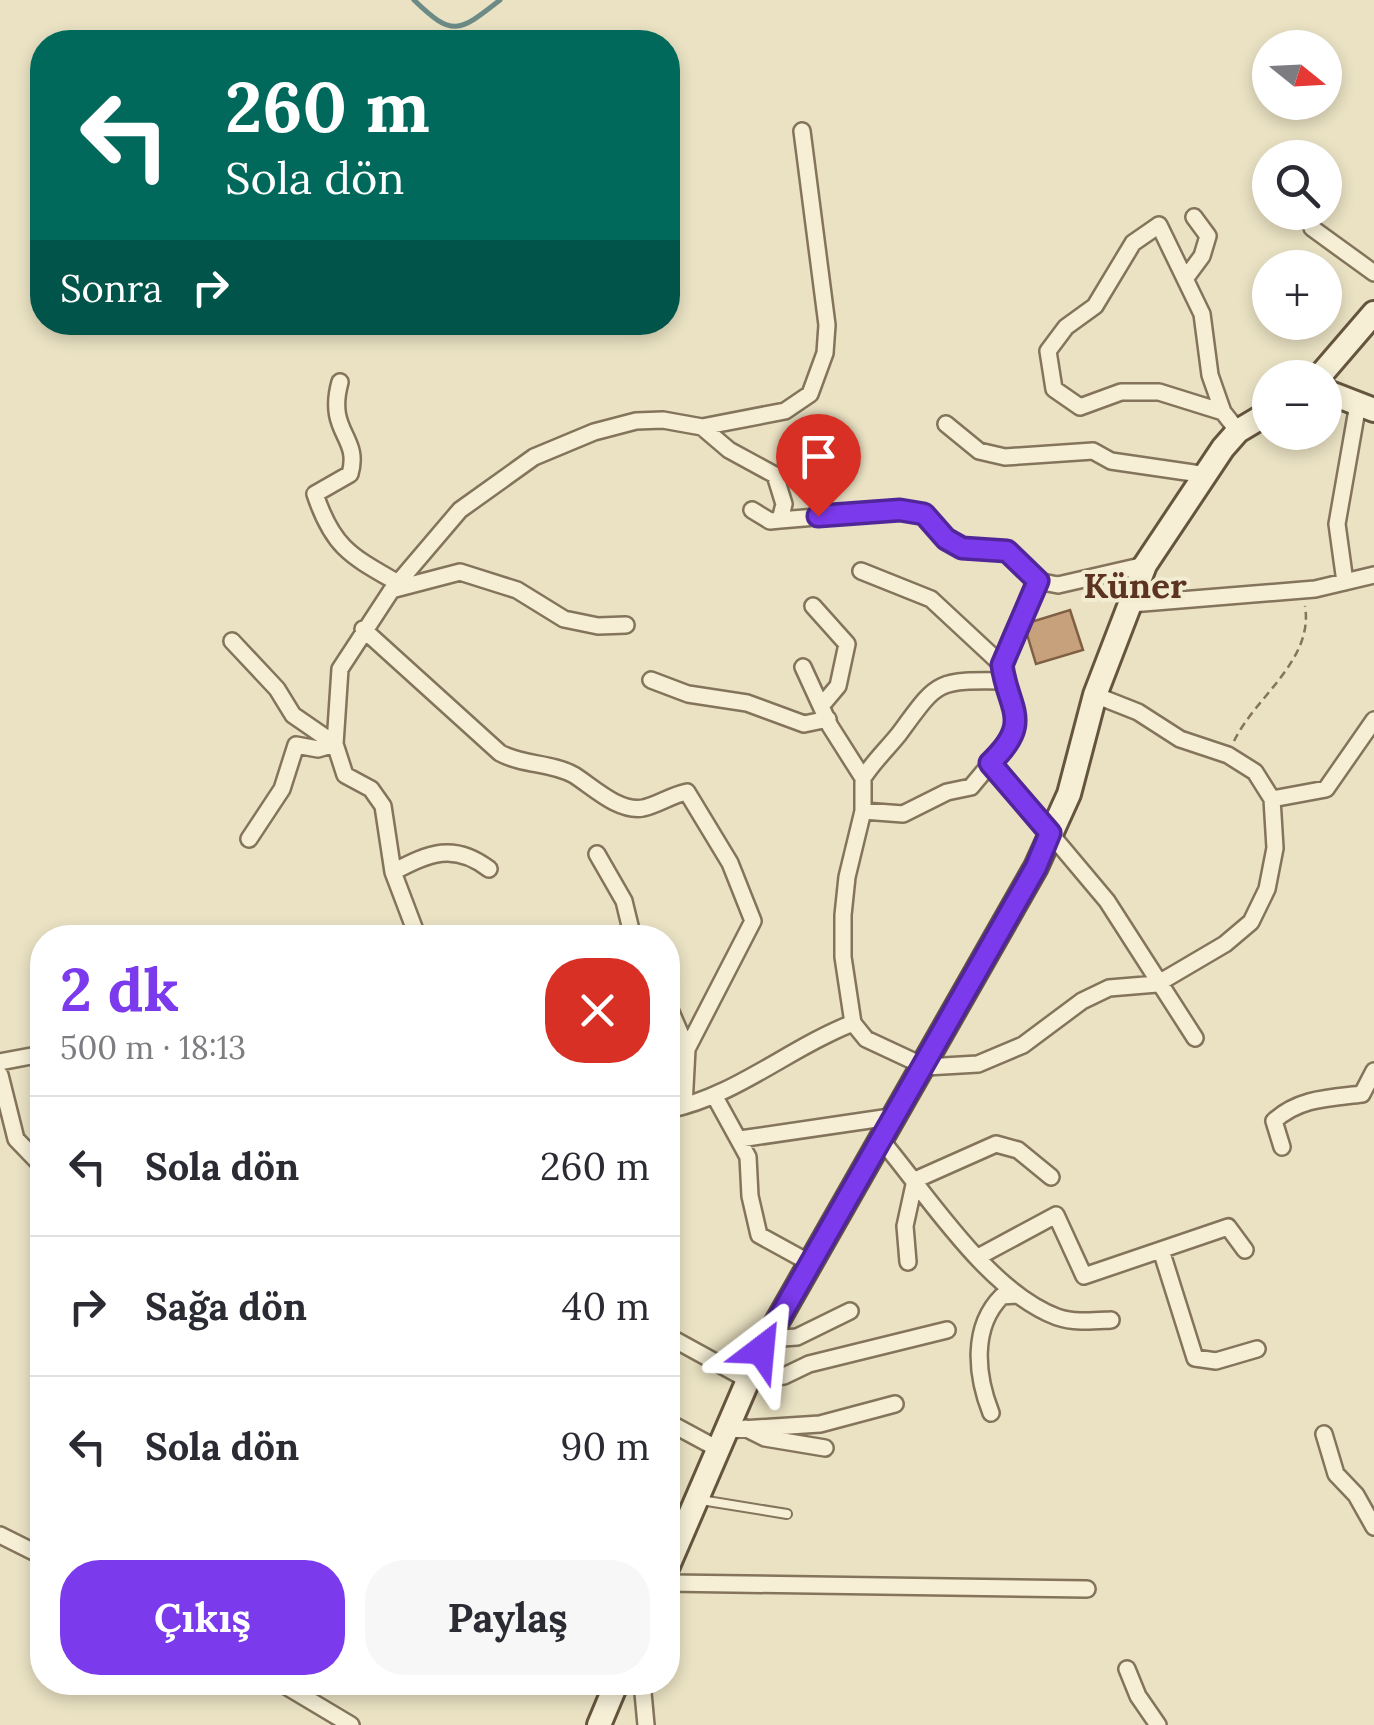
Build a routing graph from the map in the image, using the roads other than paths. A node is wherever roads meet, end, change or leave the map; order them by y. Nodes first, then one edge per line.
1 (802, 131) dead end
2 (1194, 217) dead end
3 (1315, 230) edge
4 (1374, 274) edge
5 (1184, 279) junction
6 (1374, 313) edge
7 (1334, 360) edge
8 (340, 382) dead end
9 (1342, 398) edge
10 (1366, 407) edge
11 (1223, 412) junction
12 (1252, 423) edge
13 (946, 424) dead end
14 (702, 427) junction
15 (1238, 431) junction
16 (1207, 474) junction
17 (752, 510) dead end
18 (780, 520) junction
19 (1145, 564) junction
20 (860, 571) dead end
21 (1373, 577) edge
22 (1038, 581) junction
23 (1346, 582) junction
24 (395, 587) junction
25 (1131, 604) junction
26 (814, 606) dead end
27 (626, 625) dead end
28 (363, 629) junction
29 (232, 641) dead end
30 (804, 667) dead end
31 (1003, 673) junction
32 (651, 680) dead end
33 (1096, 695) junction
34 (825, 712) junction
35 (1374, 720) edge
36 (335, 744) junction
37 (990, 763) junction
38 (864, 778) junction
39 (1272, 799) junction
40 (863, 811) junction
41 (1050, 833) junction
42 (249, 839) dead end
43 (598, 854) dead end
44 (489, 869) dead end
45 (393, 872) junction
46 (413, 925) edge
47 (629, 925) edge
48 (1157, 984) junction
49 (854, 1023) junction
50 (680, 1032) edge
51 (1195, 1038) dead end
52 (687, 1049) junction
53 (30, 1056) edge
54 (0, 1062) edge
55 (926, 1068) junction
56 (1374, 1071) edge
57 (0, 1075) edge
58 (680, 1087) edge
59 (715, 1097) junction
60 (1368, 1100) edge
61 (680, 1107) edge
62 (897, 1116) junction
63 (740, 1138) junction
64 (882, 1141) junction
65 (1282, 1146) dead end
66 (30, 1154) edge
67 (1050, 1177) dead end
68 (915, 1180) junction
69 (1162, 1250) junction
70 (1246, 1250) dead end
71 (978, 1257) junction
72 (908, 1262) dead end
73 (810, 1263) junction
74 (1016, 1294) junction
75 (850, 1311) dead end
76 (1111, 1320) dead end
77 (947, 1330) dead end
78 (767, 1339) junction
79 (680, 1343) edge
80 (1257, 1348) dead end
81 (748, 1380) junction
82 (895, 1404) dead end
83 (991, 1413) dead end
84 (680, 1425) edge
85 (1324, 1434) dead end
86 (730, 1436) junction
87 (824, 1448) dead end
88 (696, 1499) junction
89 (787, 1514) dead end
90 (1374, 1527) edge
91 (0, 1535) edge
92 (680, 1537) edge
93 (30, 1550) edge
94 (680, 1583) edge
95 (1086, 1589) dead end
96 (1128, 1669) dead end
97 (301, 1695) edge
98 (612, 1695) edge
99 (643, 1695) edge
100 (351, 1725) edge
101 (599, 1725) edge
102 (646, 1725) edge
103 (1158, 1725) edge

1 - 14 street
2 - 5 street
3 - 4 street
5 - 11 street
5 - 11 street
6 - 7 street
8 - 24 street
9 - 10 street
10 - 23 street
11 - 15 street
12 - 15 street
13 - 16 street
14 - 18 street
14 - 24 street
15 - 16 street
16 - 19 street
17 - 18 street
18 - 22 street
19 - 22 street
19 - 25 street
20 - 31 street
21 - 23 street
22 - 31 street
23 - 25 street
24 - 27 street
24 - 28 street
25 - 33 street
26 - 34 street
28 - 36 street
28 - 52 street
29 - 36 street
30 - 34 street
31 - 37 street
31 - 38 street
32 - 34 street
33 - 39 street
33 - 41 street
34 - 38 street
35 - 39 street
36 - 42 street
36 - 45 street
37 - 40 street
37 - 41 street
38 - 40 street
39 - 48 street
40 - 49 street
41 - 48 street
41 - 55 street
43 - 47 street
44 - 45 street
45 - 46 street
48 - 51 street
48 - 55 street
49 - 55 street
49 - 59 street
50 - 52 street
52 - 58 street
53 - 54 street
55 - 62 street
56 - 60 street
57 - 66 street
59 - 61 street
59 - 63 street
60 - 65 street
62 - 63 street
62 - 64 street
63 - 73 street
64 - 68 street
64 - 73 street
67 - 68 street
68 - 71 street
68 - 72 street
69 - 70 street
69 - 71 street
69 - 80 street
71 - 74 street
73 - 78 street
74 - 76 street
74 - 83 street
75 - 78 street
77 - 81 street
78 - 81 street
79 - 81 street
81 - 86 street
82 - 86 street
84 - 86 street
85 - 90 street
86 - 87 street
86 - 88 street
88 - 89 lane
88 - 92 street
91 - 93 street
94 - 95 street
96 - 103 street
97 - 100 street
98 - 101 street
99 - 102 street

